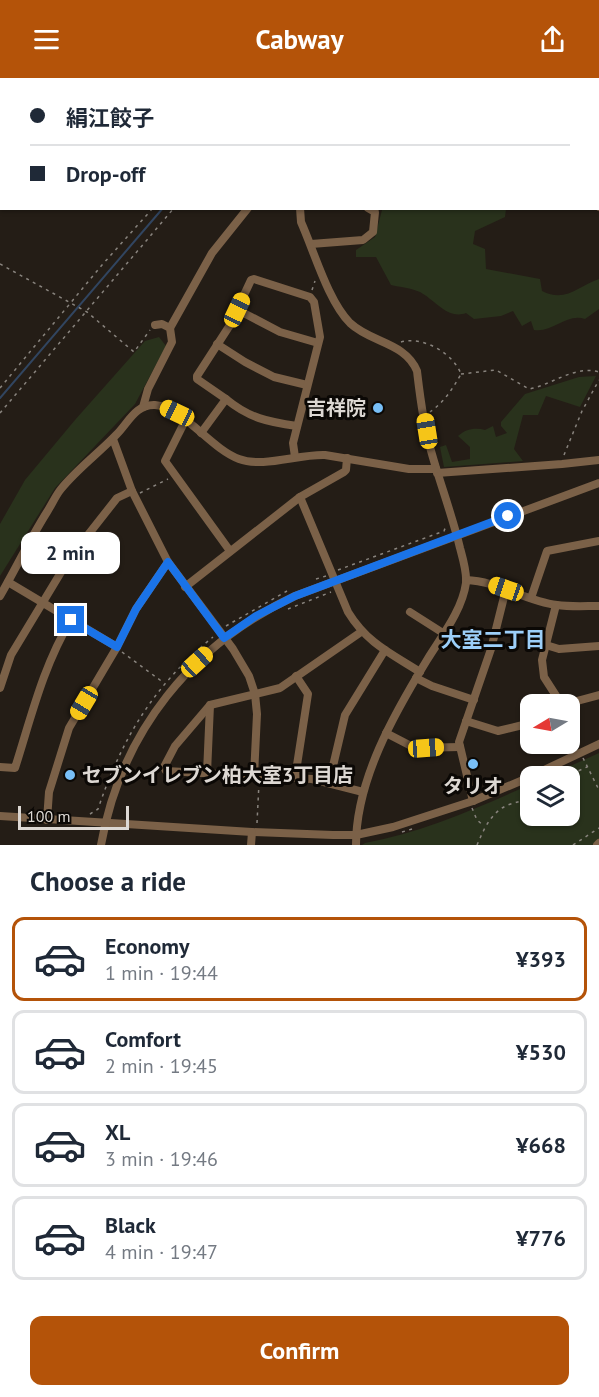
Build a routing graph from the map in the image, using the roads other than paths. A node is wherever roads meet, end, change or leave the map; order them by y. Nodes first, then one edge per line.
1 (246, 210) edge
2 (298, 210) edge
3 (372, 210) edge
4 (310, 243) junction
5 (237, 310) junction
6 (155, 325) road end
7 (170, 328) junction
8 (318, 343) junction
9 (217, 344) junction
10 (307, 385) junction
11 (226, 399) junction
12 (143, 407) junction
13 (185, 421) junction
14 (297, 426) junction
15 (201, 433) junction
16 (113, 439) junction
17 (295, 457) junction
18 (347, 458) junction
19 (599, 460) edge
20 (436, 471) junction
21 (599, 483) edge
22 (133, 493) junction
23 (300, 497) junction
24 (457, 534) junction
25 (599, 541) edge
26 (230, 551) junction
27 (168, 562) junction
28 (466, 580) junction
29 (335, 581) junction
30 (8, 582) junction
31 (185, 587) junction
32 (506, 589) junction
33 (0, 596) edge
34 (531, 598) junction
35 (41, 603) junction
36 (556, 605) junction
37 (599, 606) edge
38 (410, 612) dead end
39 (71, 620) junction
40 (361, 632) junction
41 (443, 633) junction
42 (224, 638) junction
43 (546, 645) junction
44 (599, 646) edge
45 (117, 647) junction
46 (385, 650) junction
47 (418, 675) junction
48 (296, 676) junction
49 (0, 685) edge
50 (255, 694) junction
51 (555, 694) edge
52 (599, 695) edge
53 (474, 700) junction
54 (580, 700) edge
55 (210, 705) junction
56 (466, 722) junction
57 (520, 726) edge
58 (387, 733) junction
59 (599, 744) edge
60 (460, 747) junction
61 (0, 767) edge
62 (207, 773) junction
63 (257, 776) junction
64 (295, 778) junction
65 (329, 783) junction
66 (363, 792) junction
67 (473, 804) junction
68 (0, 816) edge
69 (47, 820) junction
70 (105, 823) junction
71 (252, 832) junction
72 (356, 835) junction
73 (101, 845) edge
74 (251, 845) edge
75 (356, 845) edge

1 - 7 street
2 - 4 street
3 - 4 street
4 - 20 street
5 - 8 street
5 - 8 street
5 - 9 street
6 - 7 street
7 - 12 street
8 - 10 street
9 - 10 street
9 - 11 street
10 - 14 street
11 - 14 street
11 - 15 street
12 - 13 street
12 - 16 street
13 - 15 street
13 - 26 street
14 - 17 street
15 - 17 street
16 - 22 street
16 - 30 street
17 - 18 street
18 - 20 street
18 - 23 street
19 - 20 street
20 - 24 street
21 - 24 street
22 - 27 street
22 - 35 street
23 - 26 street
23 - 29 street
24 - 28 street
24 - 29 street
25 - 34 street
26 - 31 street
27 - 31 street
27 - 45 street
28 - 32 street
28 - 41 street
29 - 40 street
29 - 42 street
30 - 33 street
30 - 35 street
31 - 42 street
32 - 34 street
32 - 53 street
34 - 36 street
35 - 39 street
35 - 49 street
36 - 37 street
36 - 43 street
38 - 41 street
39 - 45 street
39 - 61 street
40 - 46 street
40 - 48 street
41 - 47 street
42 - 50 street
42 - 70 street
43 - 44 street
43 - 51 street
45 - 69 street
46 - 47 street
46 - 65 street
47 - 53 street
47 - 58 street
48 - 50 street
48 - 64 street
50 - 55 street
50 - 63 street
52 - 54 street
53 - 56 street
55 - 62 street
55 - 62 street
56 - 57 street
56 - 60 street
58 - 60 street
58 - 66 street
59 - 67 street
60 - 67 street
62 - 63 street
63 - 64 street
64 - 65 street
65 - 66 street
66 - 72 street
67 - 72 street
68 - 69 street
69 - 70 street
70 - 71 street
70 - 73 street
71 - 72 street
71 - 74 street
72 - 75 street

